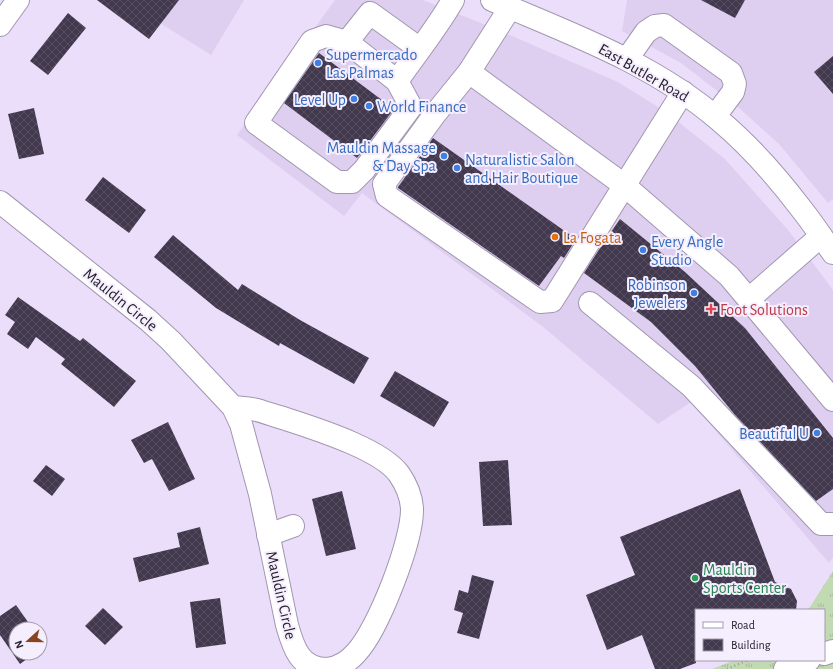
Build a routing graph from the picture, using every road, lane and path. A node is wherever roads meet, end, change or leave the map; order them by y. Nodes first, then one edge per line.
1 (18, 0) edge
2 (453, 0) edge
3 (501, 4) edge
4 (0, 25) edge
5 (347, 42) junction
6 (420, 50) junction
7 (627, 59) junction
8 (469, 72) junction
9 (397, 81) junction
10 (683, 92) junction
11 (714, 116) junction
12 (624, 185) junction
13 (0, 202) edge
14 (827, 245) edge
15 (749, 299) junction
16 (590, 303) dead end
17 (833, 400) edge
18 (233, 407) junction
19 (833, 524) edge
20 (294, 526) dead end
21 (268, 535) junction
22 (746, 661) edge
23 (806, 661) edge
24 (727, 669) edge
25 (785, 669) edge

1 - 4 street
2 - 6 street
3 - 7 street, East Butler Road
3 - 8 street
5 - 6 street
5 - 9 street
5 - 9 street
6 - 9 street
7 - 10 street, East Butler Road
7 - 11 street
8 - 12 street
8 - 12 street
10 - 11 street, East Butler Road
10 - 12 street
11 - 14 street, East Butler Road
12 - 15 street
13 - 18 street, Mauldin Circle
14 - 15 street
15 - 17 street
16 - 19 street
18 - 21 street, Mauldin Circle
18 - 21 street, Mauldin Circle
20 - 21 street
22 - 24 path
23 - 25 street

